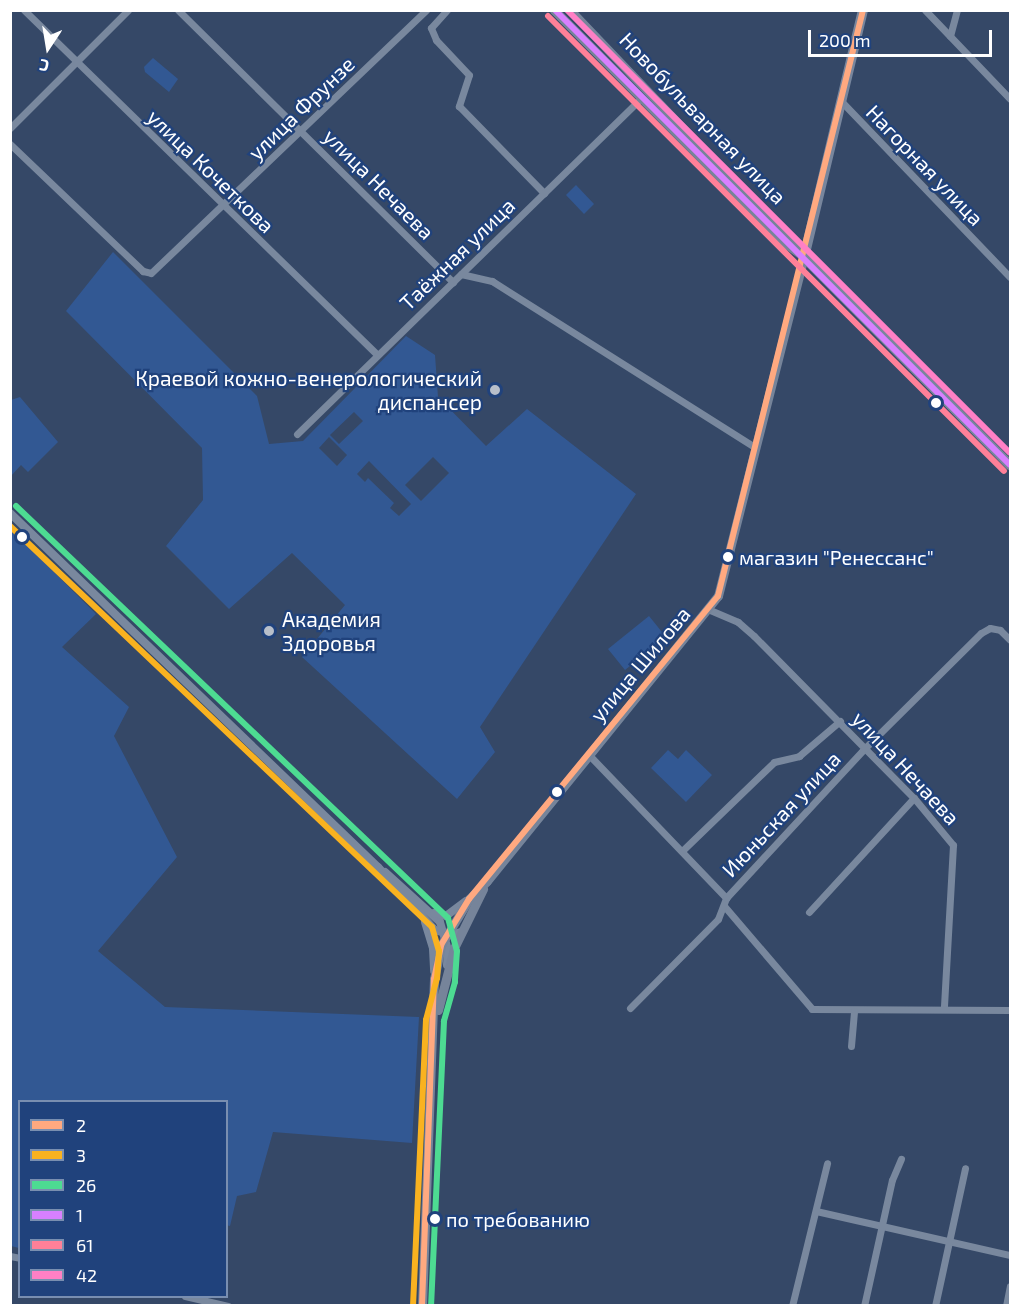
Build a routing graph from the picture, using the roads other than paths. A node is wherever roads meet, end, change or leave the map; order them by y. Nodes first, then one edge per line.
1 (24, 10) edge
2 (128, 10) edge
3 (178, 10) edge
4 (426, 10) edge
5 (447, 10) edge
6 (554, 10) edge
7 (570, 10) edge
8 (863, 10) edge
9 (925, 10) edge
10 (957, 10) edge
11 (950, 36) junction
12 (76, 62) junction
13 (641, 98) junction
14 (1011, 99) edge
15 (841, 101) junction
16 (10, 128) edge
17 (302, 132) junction
18 (10, 144) edge
19 (544, 193) junction
20 (222, 205) junction
21 (804, 257) junction
22 (461, 274) junction
23 (1011, 277) edge
24 (453, 282) junction
25 (376, 354) junction
26 (297, 434) dead end
27 (756, 448) junction
28 (1011, 465) edge
29 (10, 513) edge
30 (710, 610) junction
31 (1011, 640) edge
32 (840, 721) junction
33 (865, 748) junction
34 (590, 756) junction
35 (914, 798) junction
36 (684, 849) junction
37 (378, 867) junction
38 (487, 881) junction
39 (726, 897) junction
40 (468, 899) junction
41 (724, 907) junction
42 (432, 912) junction
43 (809, 912) dead end
44 (422, 917) junction
45 (461, 932) junction
46 (446, 934) junction
47 (434, 979) junction
48 (446, 980) junction
49 (630, 1008) dead end
50 (944, 1008) junction
51 (854, 1011) junction
52 (1011, 1011) edge
53 (435, 1020) junction
54 (851, 1046) dead end
55 (901, 1159) dead end
56 (827, 1163) dead end
57 (965, 1168) dead end
58 (816, 1211) junction
59 (881, 1227) junction
60 (949, 1242) junction
61 (1011, 1255) edge
62 (1011, 1286) edge
63 (195, 1298) edge
64 (228, 1305) edge
65 (422, 1305) edge
66 (792, 1305) edge
67 (864, 1305) edge
68 (935, 1305) edge
69 (1006, 1305) edge

1 - 12 street, улица Кочеткова
2 - 12 street
3 - 17 street, улица Нечаева
4 - 17 street, улица Фрунзе
5 - 19 street
6 - 13 main road, Новобульварная улица
7 - 21 main road, Новобульварная улица
8 - 15 main road, улица Шилова
9 - 11 street
10 - 11 street
11 - 14 street
12 - 16 street
12 - 20 street, улица Кочеткова
13 - 19 street, Таёжная улица
13 - 21 main road, Новобульварная улица
15 - 21 main road, улица Шилова
15 - 23 street, Нагорная улица
17 - 20 street, улица Фрунзе
17 - 24 street, улица Нечаева
18 - 20 street, улица Фрунзе
19 - 22 street, Таёжная улица
20 - 25 street, улица Кочеткова
21 - 27 main road, улица Шилова
21 - 28 main road, Новобульварная улица
22 - 24 street, Таёжная улица
22 - 27 street
24 - 25 street, Таёжная улица
25 - 26 street, Таёжная улица
27 - 30 main road, улица Шилова
29 - 37 street
30 - 32 street, улица Нечаева
30 - 34 main road, улица Шилова
31 - 33 street, Июньская улица
32 - 33 street, улица Нечаева
32 - 36 street
33 - 35 street, улица Нечаева
33 - 39 street, Июньская улица
34 - 36 street, Июньская улица
34 - 38 main road, улица Шилова
35 - 43 street
35 - 50 street, улица Нечаева
36 - 39 street, Июньская улица
37 - 42 street
37 - 44 street
38 - 40 main road, улица Шилова
38 - 45 main road
39 - 41 street, Июньская улица
40 - 42 street
40 - 46 main road, улица Шилова
41 - 49 street, Июньская улица
41 - 51 street
42 - 46 street
44 - 46 street
44 - 47 street
45 - 46 street
45 - 48 main road
46 - 47 main road, улица Шилова
46 - 48 street
47 - 53 main road, улица Шилова
48 - 53 main road
50 - 51 street
50 - 52 street
51 - 54 street
53 - 65 main road, улица Шилова
55 - 59 street
56 - 58 street
57 - 60 street
58 - 59 street
58 - 66 street
59 - 60 street
59 - 67 street
60 - 61 street
60 - 68 street
62 - 69 street
63 - 64 street

